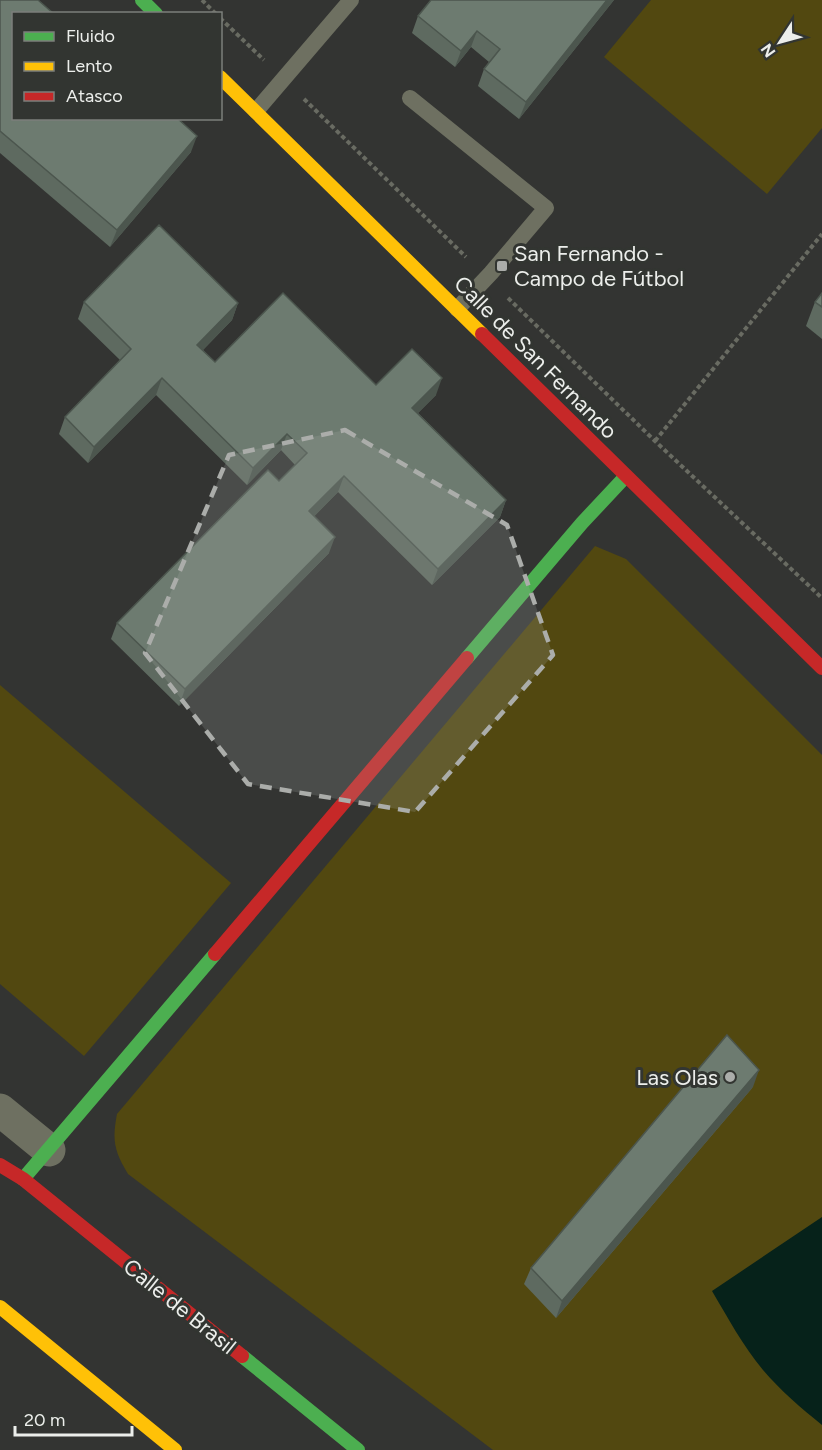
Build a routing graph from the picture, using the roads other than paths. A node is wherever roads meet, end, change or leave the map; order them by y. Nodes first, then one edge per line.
1 (142, 0) edge
2 (351, 0) edge
3 (154, 12) edge
4 (222, 79) edge
5 (410, 98) dead end
6 (256, 111) junction
7 (457, 309) junction
8 (626, 476) junction
9 (822, 668) edge
10 (0, 1110) edge
11 (49, 1150) junction
12 (0, 1165) edge
13 (23, 1179) junction
14 (0, 1307) edge
15 (175, 1450) edge
16 (358, 1450) edge

1 - 3 main road
2 - 6 lane
4 - 6 main road, Calle de San Fernando
5 - 7 lane
6 - 7 main road, Calle de San Fernando
7 - 8 main road, Calle de San Fernando
8 - 9 main road, Calle de San Fernando
8 - 11 main road
10 - 11 street
11 - 13 main road
12 - 13 main road, Calle de Brasil
13 - 16 main road, Calle de Brasil
14 - 15 main road

